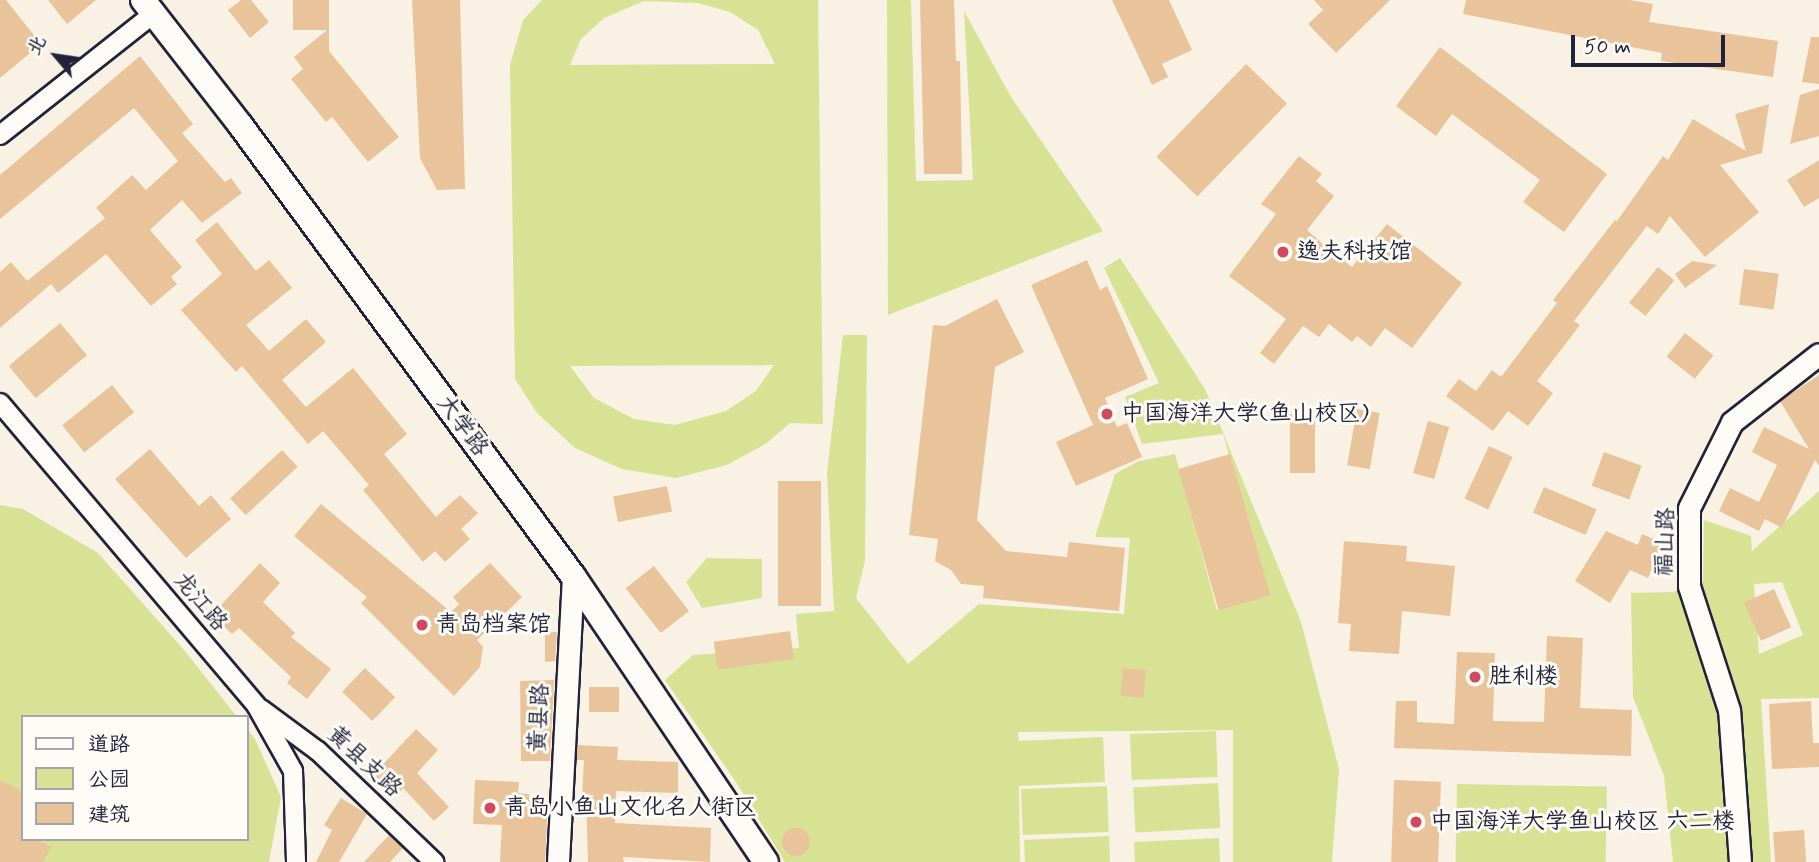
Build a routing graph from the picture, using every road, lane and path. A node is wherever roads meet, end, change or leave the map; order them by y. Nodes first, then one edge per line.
1 (148, 7) edge
2 (0, 135) edge
3 (1819, 354) edge
4 (0, 402) edge
5 (573, 576) junction
6 (256, 705) junction
7 (296, 862) edge
8 (434, 862) edge
9 (558, 862) edge
10 (766, 862) edge
11 (1740, 862) edge

1 - 2 street
1 - 5 main road, 大学路
3 - 11 street, 福山路
4 - 6 street, 龙江路
5 - 9 street, 黄县路
5 - 10 main road, 大学路
6 - 7 street, 龙江路
6 - 8 street, 黄县支路

